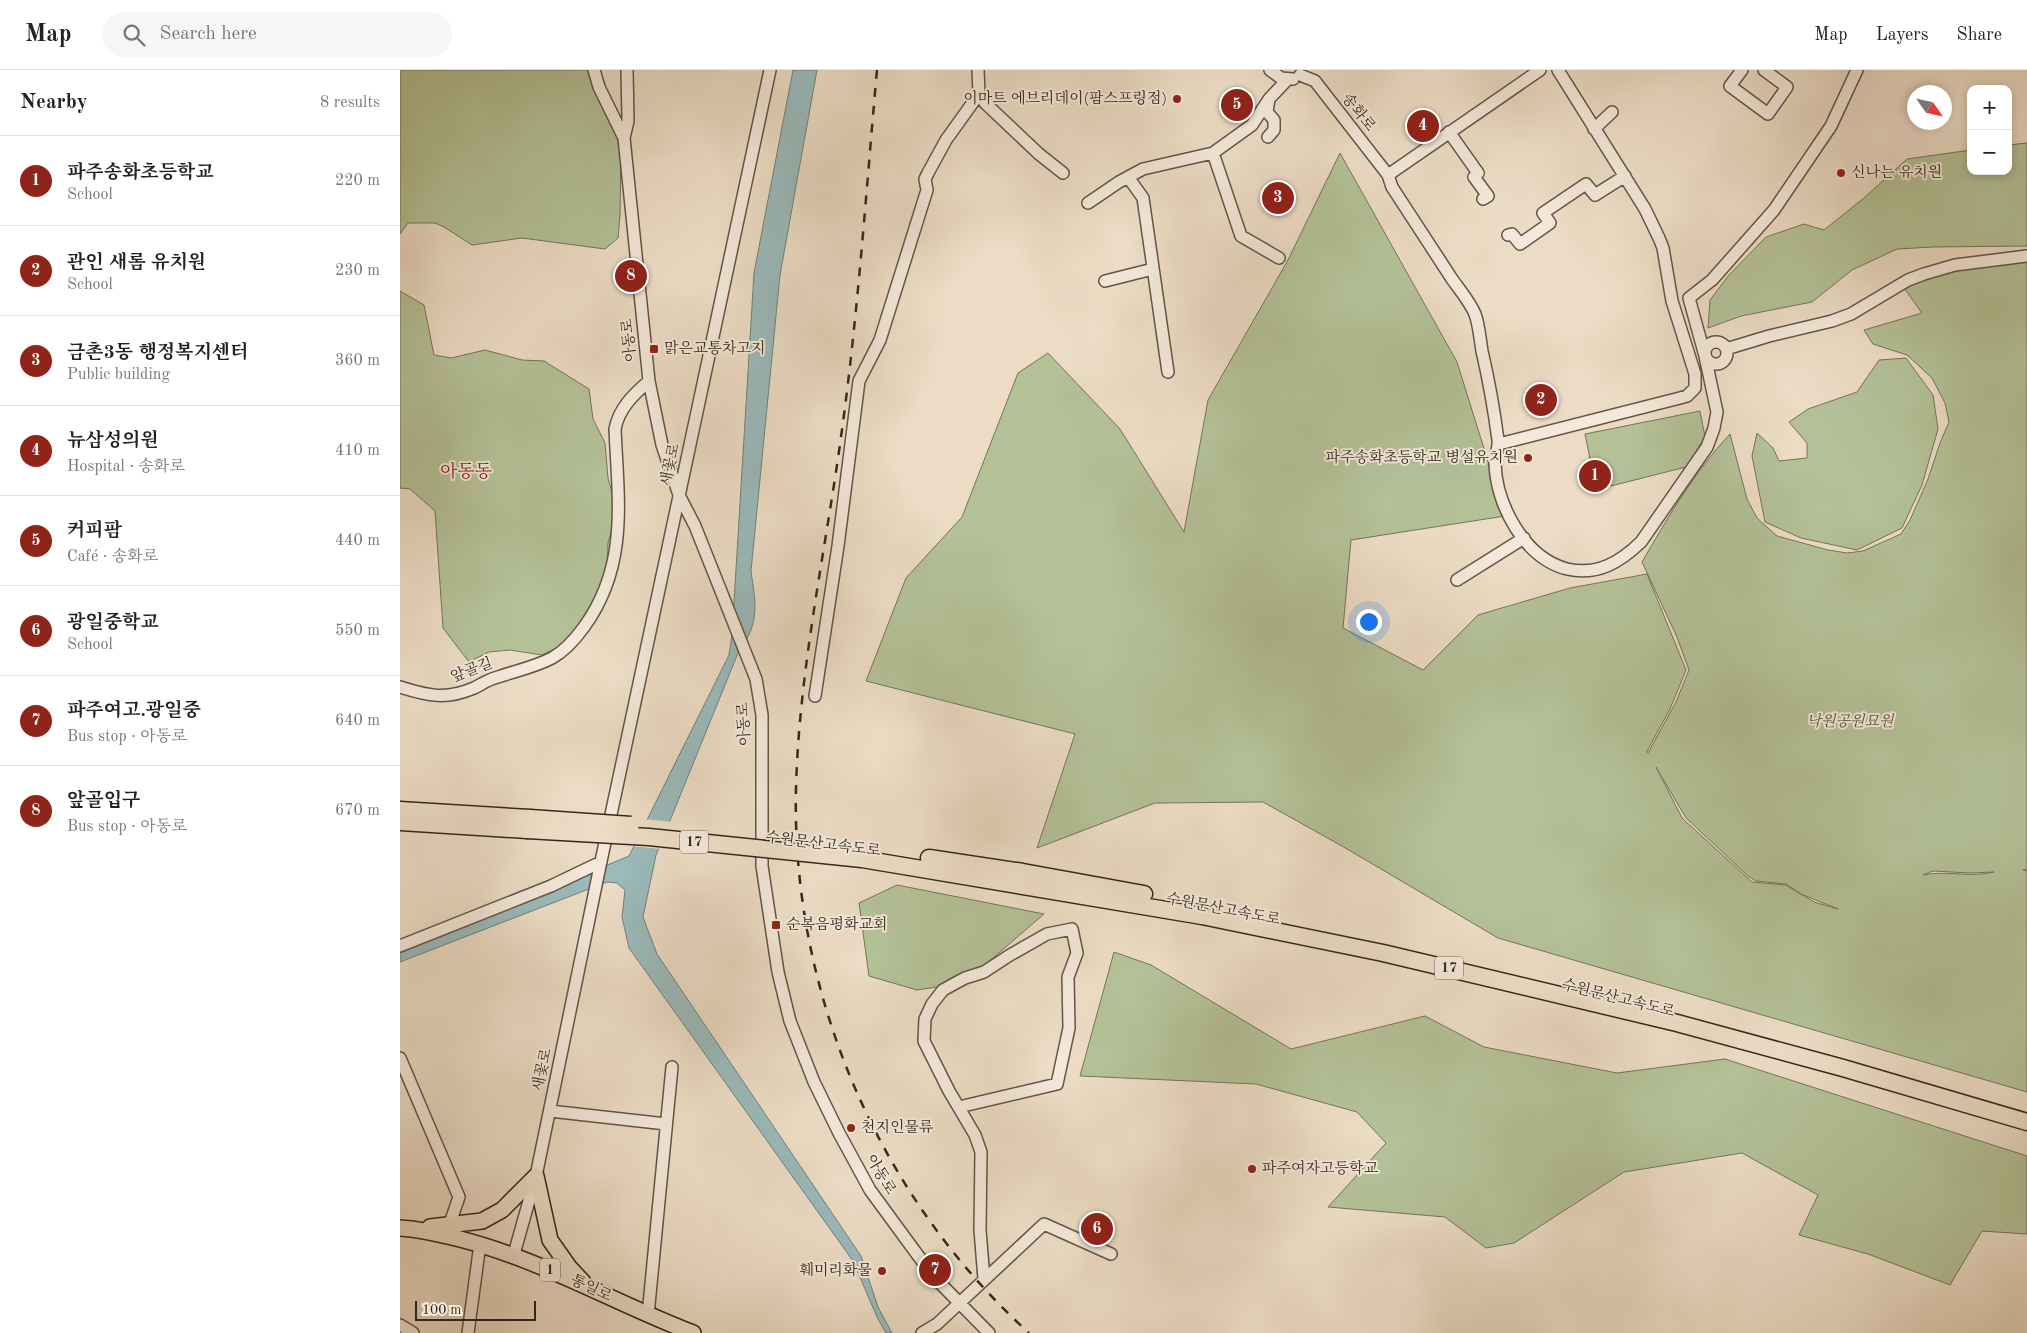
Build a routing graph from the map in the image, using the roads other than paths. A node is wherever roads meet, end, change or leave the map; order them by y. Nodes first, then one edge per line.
1 (594, 70) edge
2 (627, 70) edge
3 (770, 70) edge
4 (978, 70) edge
5 (1270, 70) edge
6 (1540, 70) edge
7 (1558, 70) edge
8 (1742, 70) edge
9 (1764, 70) edge
10 (1857, 70) edge
11 (1304, 72) edge
12 (1288, 80) junction
13 (979, 94) junction
14 (1269, 99) junction
15 (1612, 112) dead end
16 (1594, 129) junction
17 (1449, 132) junction
18 (1268, 137) dead end
19 (624, 138) junction
20 (1213, 153) junction
21 (1064, 173) dead end
22 (1388, 175) junction
23 (1625, 176) junction
24 (1128, 177) junction
25 (1483, 199) dead end
26 (1088, 203) dead end
27 (1508, 235) dead end
28 (2027, 256) edge
29 (1279, 258) dead end
30 (1153, 269) junction
31 (1105, 282) dead end
32 (1689, 298) junction
33 (1672, 301) junction
34 (1726, 349) junction
35 (1705, 356) junction
36 (1168, 372) dead end
37 (649, 381) junction
38 (1498, 444) junction
39 (680, 495) junction
40 (1524, 538) junction
41 (1457, 580) dead end
42 (400, 687) edge
43 (815, 696) dead end
44 (400, 810) edge
45 (400, 822) edge
46 (529, 824) junction
47 (863, 854) junction
48 (600, 864) junction
49 (400, 946) edge
50 (400, 1058) edge
51 (672, 1067) dead end
52 (959, 1107) junction
53 (550, 1111) junction
54 (2027, 1112) edge
55 (2027, 1122) edge
56 (666, 1124) junction
57 (536, 1176) junction
58 (449, 1226) junction
59 (408, 1228) edge
60 (480, 1244) junction
61 (514, 1254) junction
62 (1111, 1254) dead end
63 (984, 1279) junction
64 (590, 1288) junction
65 (958, 1303) junction
66 (648, 1315) junction
67 (400, 1325) edge
68 (413, 1333) edge
69 (468, 1333) edge
70 (693, 1333) edge
71 (922, 1333) edge
72 (990, 1333) edge

1 - 19 street
2 - 19 street, 아동로
3 - 39 street, 새꽃로
4 - 13 street
5 - 12 street
6 - 17 street
7 - 16 street
8 - 9 street
10 - 32 street
11 - 12 street
11 - 22 street, 송화로
12 - 14 street
13 - 21 street
13 - 43 street
14 - 18 street
14 - 20 street
15 - 16 street
16 - 23 street
17 - 22 street
17 - 25 street
19 - 37 street, 아동로
20 - 24 street
20 - 29 street
22 - 38 street, 송화로
23 - 27 street
23 - 33 street
24 - 26 street
24 - 30 street
28 - 34 street
30 - 31 street
30 - 36 street
32 - 33 street
32 - 35 street, 송화로
33 - 38 street
34 - 35 street
34 - 35 street
35 - 40 street, 송화로
37 - 39 street, 아동로
37 - 42 street, 앞골길
38 - 40 street, 송화로
39 - 48 street, 새꽃로
39 - 65 street, 아동로
40 - 41 street
44 - 46 highway, 수원문산고속도로 / 17
45 - 46 highway, 수원문산고속도로 / 17
46 - 47 highway, 수원문산고속도로 / 17, bridge
47 - 54 highway, 수원문산고속도로 / 17
47 - 55 highway, 수원문산고속도로 / 17
48 - 49 street
48 - 53 street, 새꽃로
50 - 58 street
51 - 56 street
52 - 52 street
52 - 63 street
53 - 56 street
53 - 57 street, 새꽃로
56 - 66 street
57 - 58 main road
57 - 61 street, 새꽃로
57 - 64 main road
58 - 59 main road
59 - 60 main road, 통일로 / 1
60 - 61 main road, 통일로 / 1
60 - 69 street
61 - 64 main road, 통일로 / 1
62 - 63 street
63 - 65 street
64 - 66 main road, 통일로 / 1
65 - 71 street
65 - 72 street, 아동로
66 - 70 main road, 통일로 / 1
67 - 68 street

